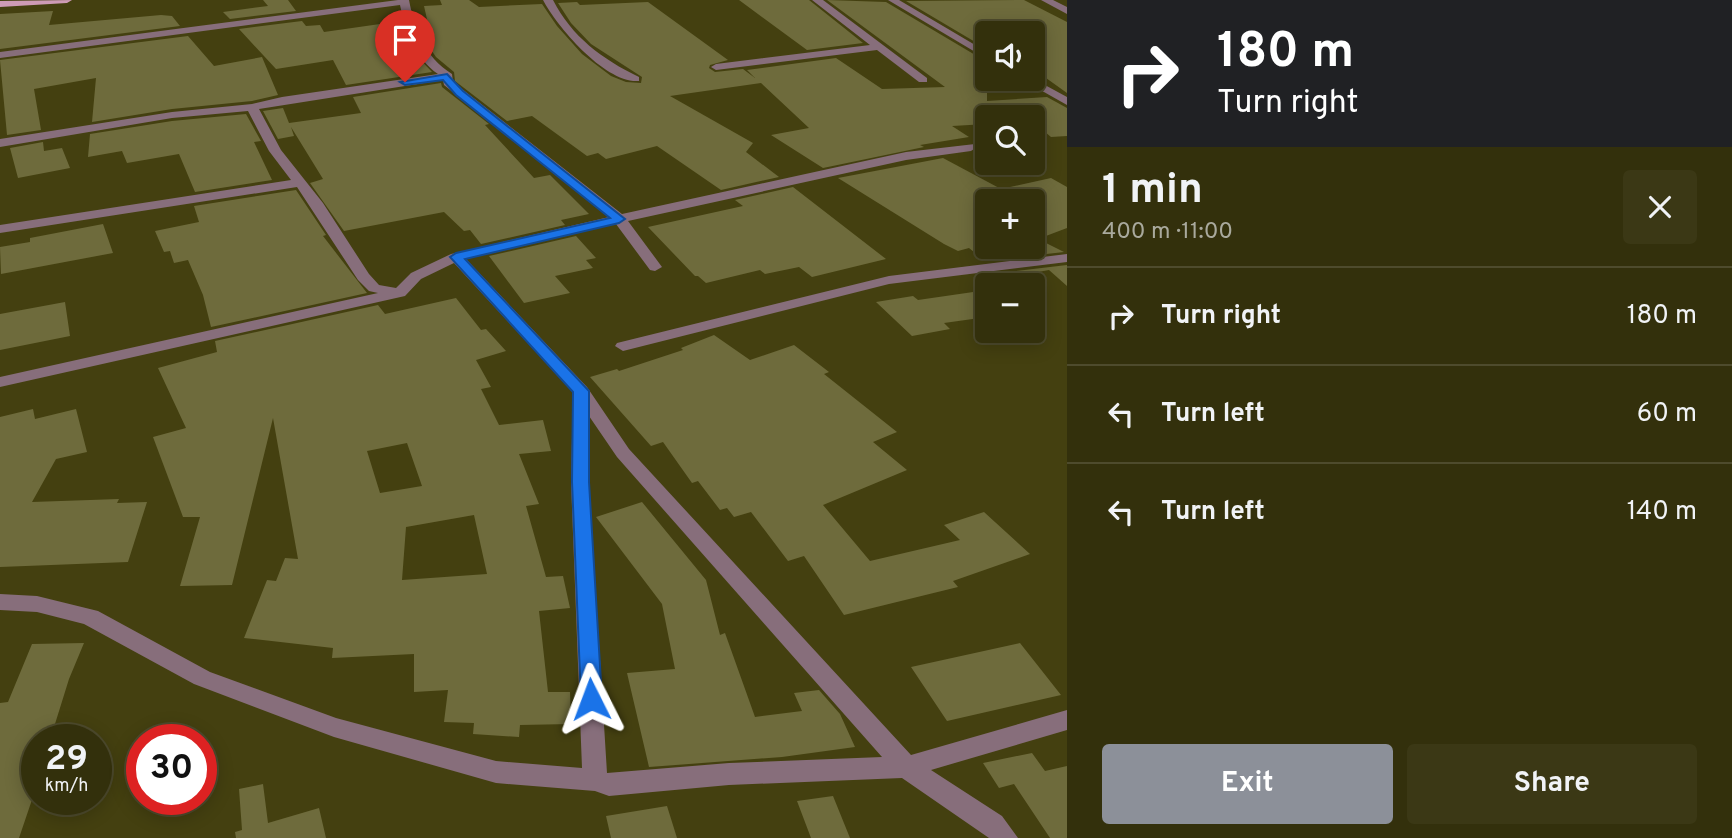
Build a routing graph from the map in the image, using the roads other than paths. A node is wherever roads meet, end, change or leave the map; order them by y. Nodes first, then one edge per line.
1 (67, 0) edge
2 (548, 0) edge
3 (817, 0) edge
4 (893, 0) edge
5 (1046, 0) edge
6 (404, 1) edge
7 (0, 4) edge
8 (1067, 11) edge
9 (877, 47) junction
10 (975, 49) edge
11 (0, 55) edge
12 (716, 66) dead end
13 (447, 76) junction
14 (635, 79) dead end
15 (923, 80) dead end
16 (1045, 90) edge
17 (1067, 102) edge
18 (252, 107) junction
19 (0, 143) edge
20 (971, 147) dead end
21 (300, 183) junction
22 (619, 219) junction
23 (0, 229) edge
24 (456, 257) junction
25 (1067, 258) edge
26 (655, 268) dead end
27 (400, 293) junction
28 (623, 346) dead end
29 (0, 382) edge
30 (581, 391) junction
31 (0, 603) edge
32 (1067, 720) edge
33 (906, 767) junction
34 (595, 780) junction
35 (1005, 838) edge

1 - 7 main road
2 - 14 street
3 - 9 street
4 - 10 street
5 - 8 street
6 - 11 street
6 - 13 street
9 - 12 street
9 - 15 street
13 - 18 street
13 - 22 street
16 - 17 street
18 - 19 street
18 - 21 street
20 - 22 street
21 - 23 street
21 - 27 street
22 - 24 street
22 - 26 street
24 - 27 street
24 - 30 street
25 - 28 street
27 - 29 street
30 - 33 street
30 - 34 street
31 - 34 street
32 - 33 street
33 - 34 street
33 - 35 street

